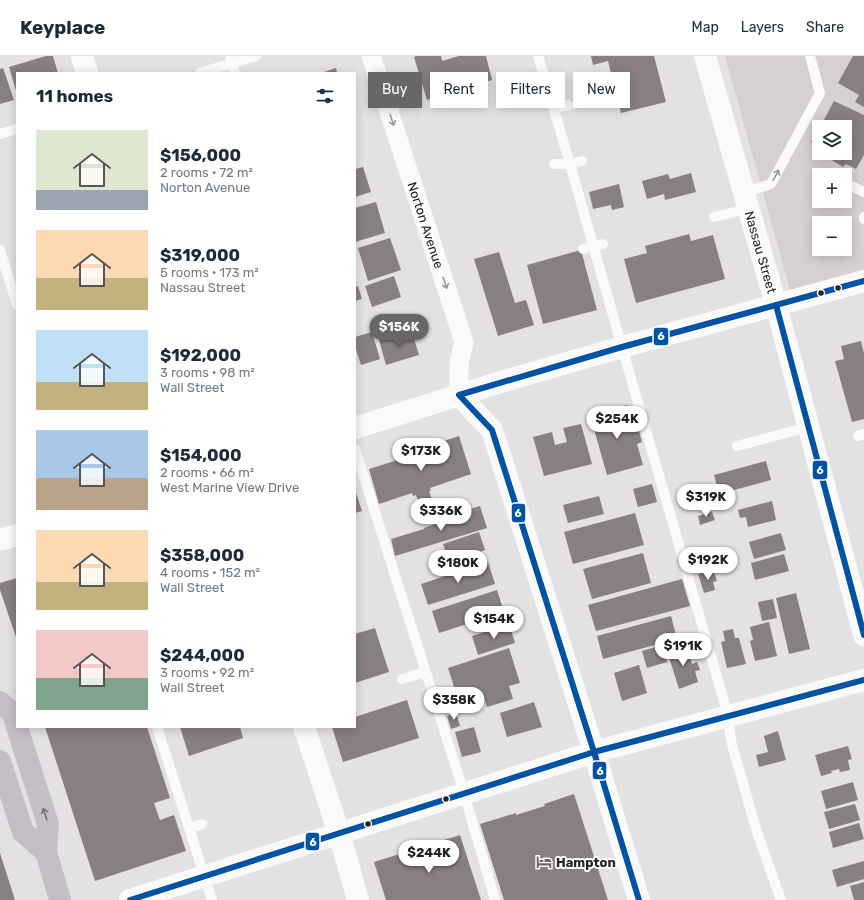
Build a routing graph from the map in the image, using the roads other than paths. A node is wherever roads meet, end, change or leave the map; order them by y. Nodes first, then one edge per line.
1 (82, 56) edge
2 (256, 56) edge
3 (371, 56) edge
4 (538, 56) edge
5 (705, 56) edge
6 (810, 56) edge
7 (232, 64) edge
8 (87, 72) edge
9 (204, 72) edge
10 (543, 72) edge
11 (568, 104) dead end
12 (565, 105) edge
13 (554, 108) edge
14 (16, 129) edge
15 (0, 134) edge
16 (582, 161) dead end
17 (554, 164) dead end
18 (570, 164) junction
19 (852, 186) edge
20 (864, 192) edge
21 (746, 201) junction
22 (714, 218) dead end
23 (598, 245) junction
24 (583, 249) dead end
25 (0, 250) edge
26 (864, 281) edge
27 (16, 302) edge
28 (776, 305) junction
29 (622, 347) junction
30 (459, 395) junction
31 (356, 428) edge
32 (808, 428) junction
33 (737, 446) dead end
34 (356, 452) edge
35 (16, 535) edge
36 (0, 540) edge
37 (864, 635) edge
38 (425, 672) junction
39 (402, 679) dead end
40 (864, 680) edge
41 (0, 702) edge
42 (728, 716) junction
43 (16, 724) edge
44 (17, 728) edge
45 (157, 728) edge
46 (304, 728) edge
47 (594, 752) junction
48 (0, 760) edge
49 (185, 780) dead end
50 (175, 783) junction
51 (464, 793) junction
52 (5, 797) edge
53 (202, 824) dead end
54 (190, 828) junction
55 (339, 833) junction
56 (46, 852) junction
57 (204, 876) junction
58 (60, 900) edge
59 (130, 900) edge
60 (212, 900) edge
61 (358, 900) edge
62 (495, 900) edge
63 (638, 900) edge
64 (781, 900) edge

1 - 8 street
2 - 7 lane
3 -> 30 street, Norton Avenue
4 - 10 lane
5 - 21 street, Nassau Street
21 -> 6 lane
7 - 9 lane
11 - 12 lane
13 - 18 lane
14 - 15 lane
16 - 18 lane
17 - 18 lane
18 - 23 lane
19 - 20 lane
21 - 22 lane
21 - 28 street, Nassau Street
23 - 24 lane
23 - 29 lane
25 - 27 lane
26 - 28 street
28 - 29 street
28 - 32 street, Nassau Street
29 - 30 street
29 - 42 lane
30 - 31 street
30 - 47 street
32 - 33 lane
32 - 37 street, Nassau Street
34 - 38 lane
35 - 36 street
38 - 39 lane
38 - 51 lane
40 - 42 street
41 - 43 main road
42 - 47 street
42 - 64 lane
56 -> 44 main road
45 - 50 lane
46 - 55 street
47 - 51 street
47 - 63 street
48 - 52 main road
49 - 50 lane
50 - 54 lane
51 - 55 street
51 - 62 lane
52 - 56 main road
53 - 54 lane
54 - 57 lane
55 - 57 street
55 - 61 street
56 - 58 main road
57 - 59 street
57 - 60 lane

